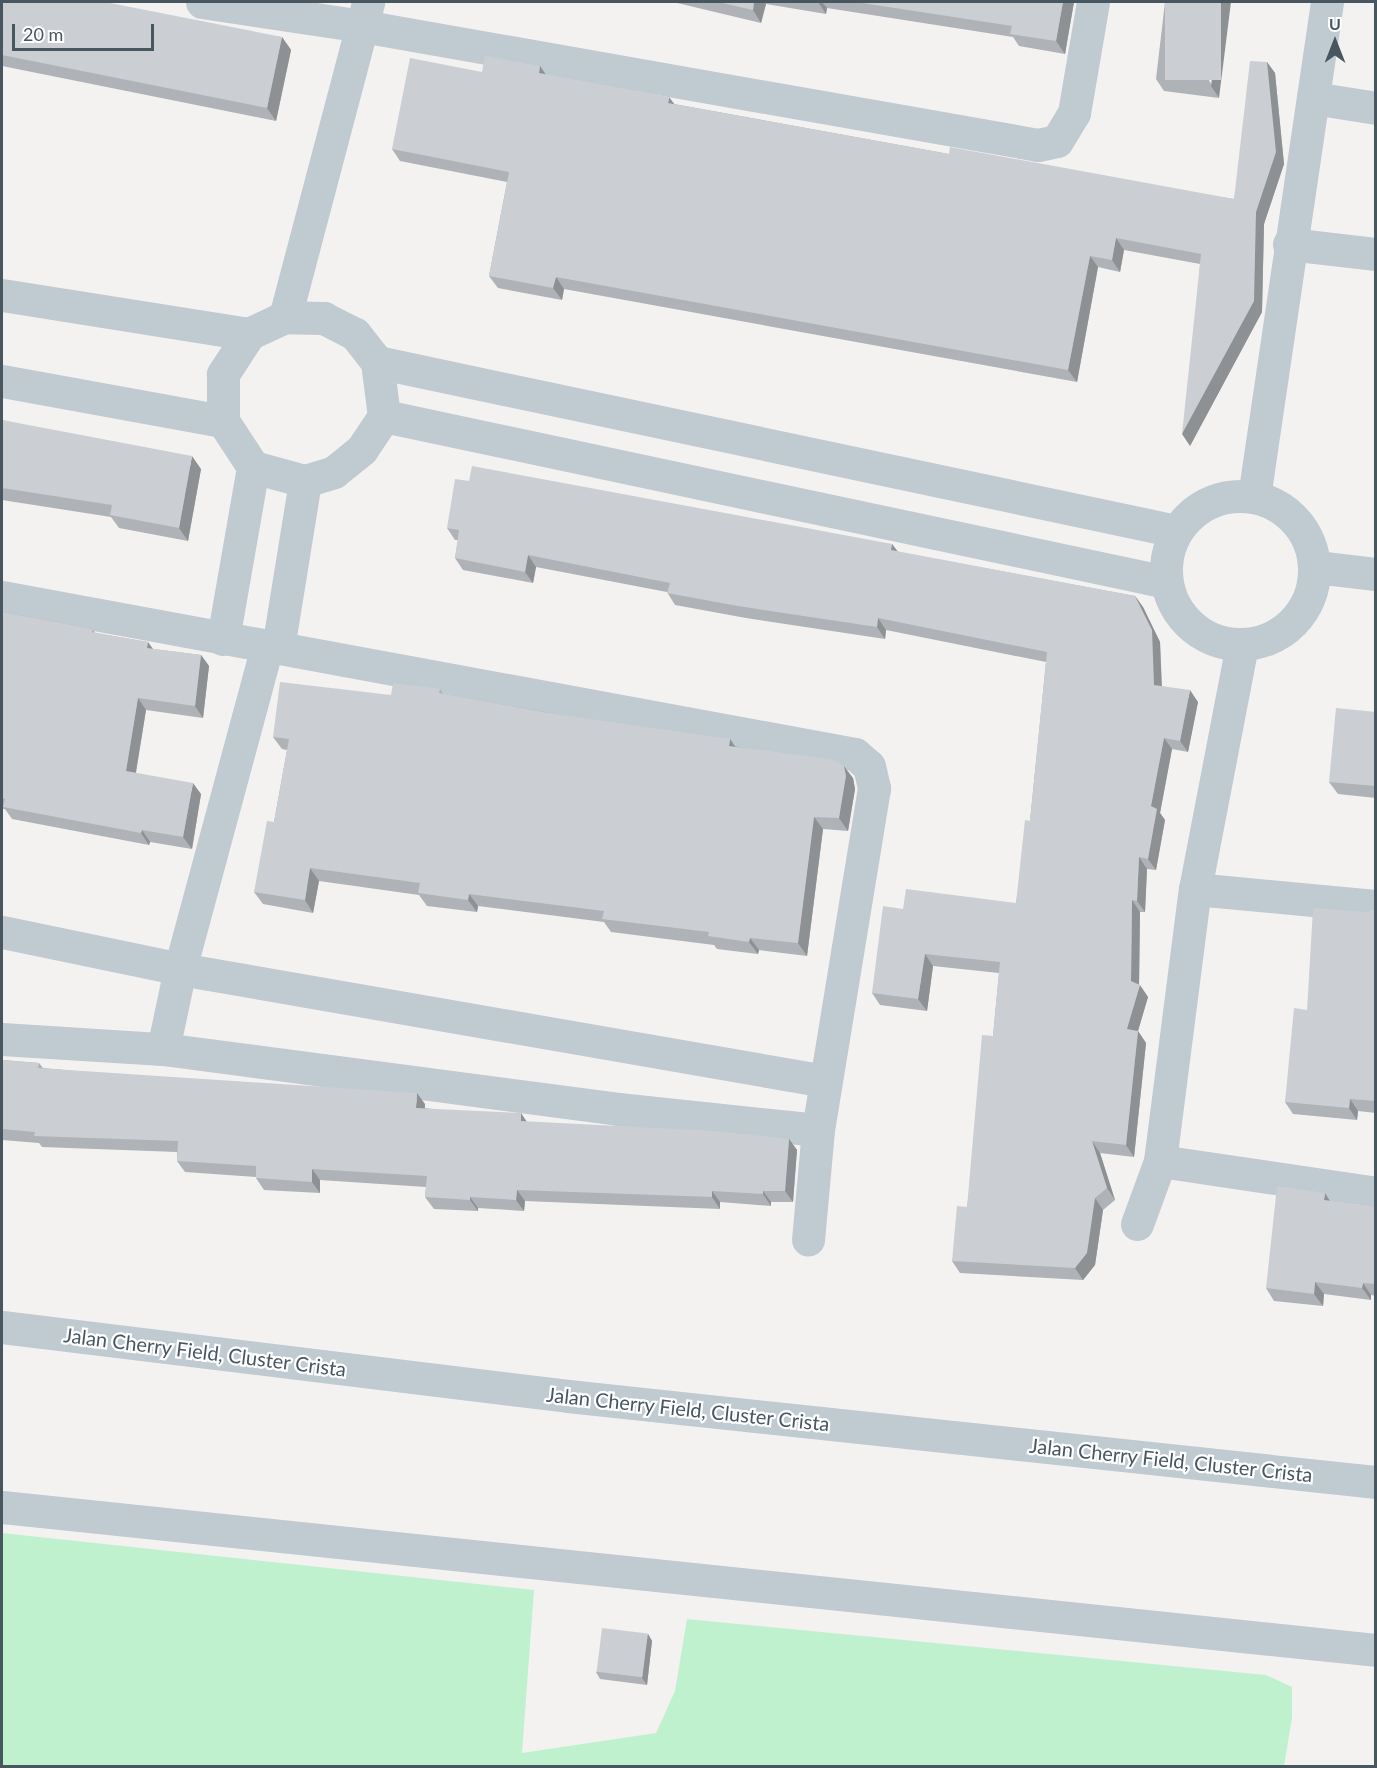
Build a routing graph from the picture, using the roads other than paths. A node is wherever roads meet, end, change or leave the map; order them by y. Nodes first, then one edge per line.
1 (202, 2) edge
2 (1093, 2) edge
3 (1327, 2) edge
4 (365, 14) edge
5 (1313, 98) junction
6 (1376, 108) edge
7 (1289, 244) junction
8 (1376, 254) edge
9 (2, 295) edge
10 (285, 317) junction
11 (249, 334) junction
12 (377, 362) junction
13 (2, 381) edge
14 (384, 416) junction
15 (222, 421) junction
16 (253, 467) junction
17 (305, 481) junction
18 (1254, 497) junction
19 (1176, 531) junction
20 (1316, 567) junction
21 (1376, 574) edge
22 (1166, 582) junction
23 (2, 597) edge
24 (223, 639) junction
25 (1242, 646) junction
26 (272, 647) junction
27 (1195, 889) junction
28 (1376, 906) edge
29 (2, 932) edge
30 (180, 969) junction
31 (2, 1039) edge
32 (163, 1049) junction
33 (825, 1082) junction
34 (818, 1130) junction
35 (1160, 1161) junction
36 (1376, 1193) edge
37 (1137, 1224) dead end
38 (808, 1240) dead end
39 (2, 1328) edge
40 (1376, 1482) edge
41 (2, 1507) edge
42 (1376, 1650) edge

1 - 4 street
2 - 4 street
3 - 5 street
4 - 10 street
5 - 6 street
5 - 7 street
7 - 8 street
7 - 18 street
9 - 11 street
10 - 11 street
10 - 12 street
11 - 15 street
12 - 14 street
12 - 19 street
13 - 15 street
14 - 17 street
14 - 22 street
15 - 16 street
16 - 17 street
16 - 24 street
17 - 26 street
18 - 19 street
18 - 20 street
19 - 22 street
20 - 21 street
20 - 25 street
22 - 25 street
23 - 24 street
24 - 26 street
25 - 27 street
26 - 30 street
26 - 33 street
27 - 28 street
27 - 35 street
29 - 30 street
30 - 32 street
30 - 33 street
31 - 32 street
32 - 34 street
33 - 34 street
34 - 38 street
35 - 36 street
35 - 37 street
39 - 40 street, Jalan Cherry Field, Cluster Crista
41 - 42 street

